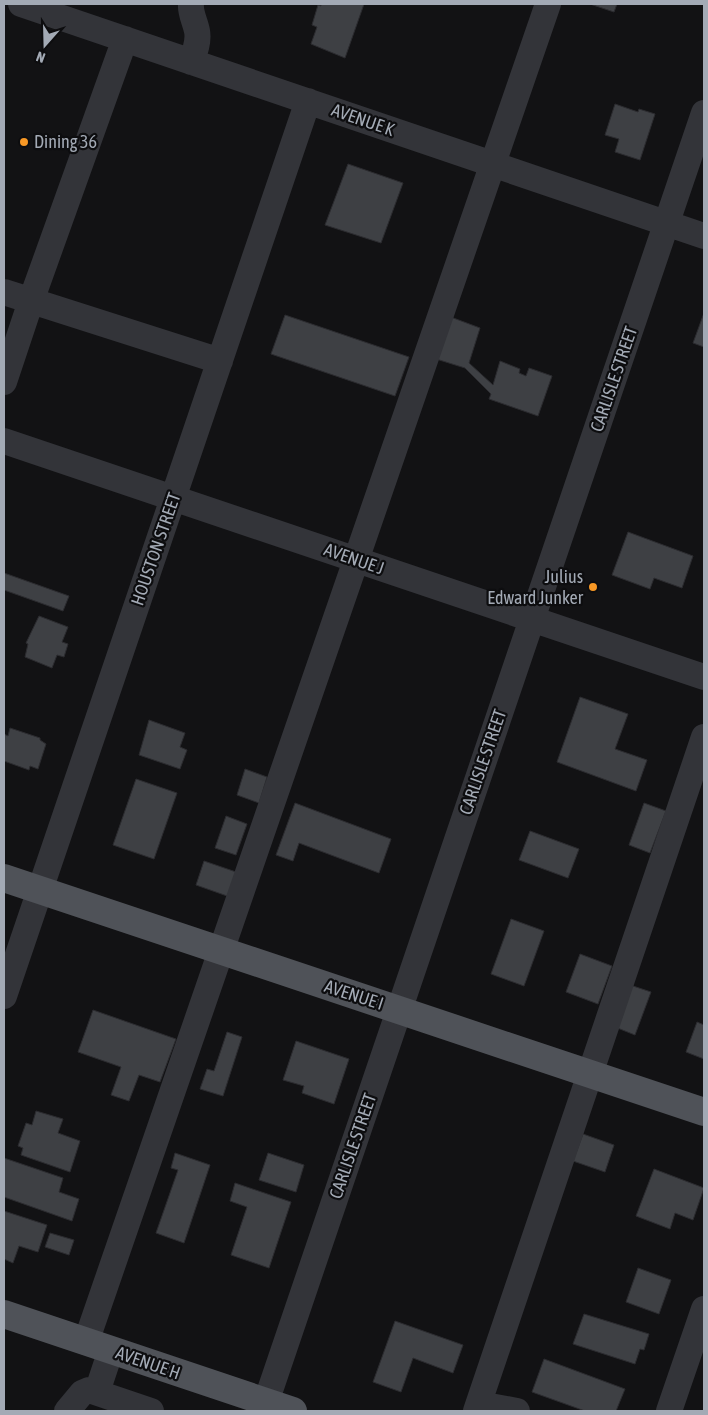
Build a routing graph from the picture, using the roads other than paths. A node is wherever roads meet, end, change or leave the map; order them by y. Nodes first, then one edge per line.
1 (24, 4) edge
2 (191, 4) edge
3 (548, 4) edge
4 (125, 39) junction
5 (191, 62) junction
6 (308, 101) junction
7 (704, 113) edge
8 (493, 164) junction
9 (667, 224) junction
10 (704, 236) edge
11 (4, 292) edge
12 (31, 301) junction
13 (220, 361) junction
14 (6, 370) edge
15 (4, 441) edge
16 (173, 498) junction
17 (356, 559) junction
18 (532, 619) junction
19 (704, 677) edge
20 (704, 737) edge
21 (4, 878) edge
22 (40, 890) junction
23 (221, 951) junction
24 (4, 996) edge
25 (399, 1010) junction
26 (590, 1074) junction
27 (704, 1112) edge
28 (704, 1309) edge
29 (4, 1314) edge
30 (99, 1346) junction
31 (97, 1392) junction
32 (264, 1407) edge
33 (477, 1408) edge
34 (67, 1411) edge
35 (151, 1411) edge
36 (293, 1411) edge
37 (517, 1411) edge
38 (669, 1411) edge

1 - 4 street, AVENUE K
2 - 5 street
3 - 8 street
4 - 5 street, AVENUE K
4 - 12 street
5 - 6 street, AVENUE K
6 - 8 street, AVENUE K
6 - 13 street, HOUSTON STREET
7 - 9 street, CARLISLE STREET
8 - 9 street, AVENUE K
8 - 17 street
9 - 10 street, AVENUE K
9 - 18 street, CARLISLE STREET
11 - 12 street
12 - 13 street
12 - 14 street
13 - 16 street, HOUSTON STREET
15 - 16 street, AVENUE J
16 - 17 street, AVENUE J
16 - 22 street, HOUSTON STREET
17 - 18 street, AVENUE J
17 - 23 street
18 - 19 street, AVENUE J
18 - 25 street, CARLISLE STREET
20 - 26 street
21 - 22 main road, AVENUE I
22 - 23 main road, AVENUE I
22 - 24 street, HOUSTON STREET
23 - 25 main road, AVENUE I
23 - 30 street
25 - 26 main road, AVENUE I
25 - 32 street, CARLISLE STREET
26 - 27 main road, AVENUE I
26 - 33 street
28 - 38 street
29 - 30 main road, AVENUE H
30 - 31 street
30 - 32 main road, AVENUE H
31 - 34 street
31 - 35 street
32 - 36 main road, AVENUE H
33 - 37 street

